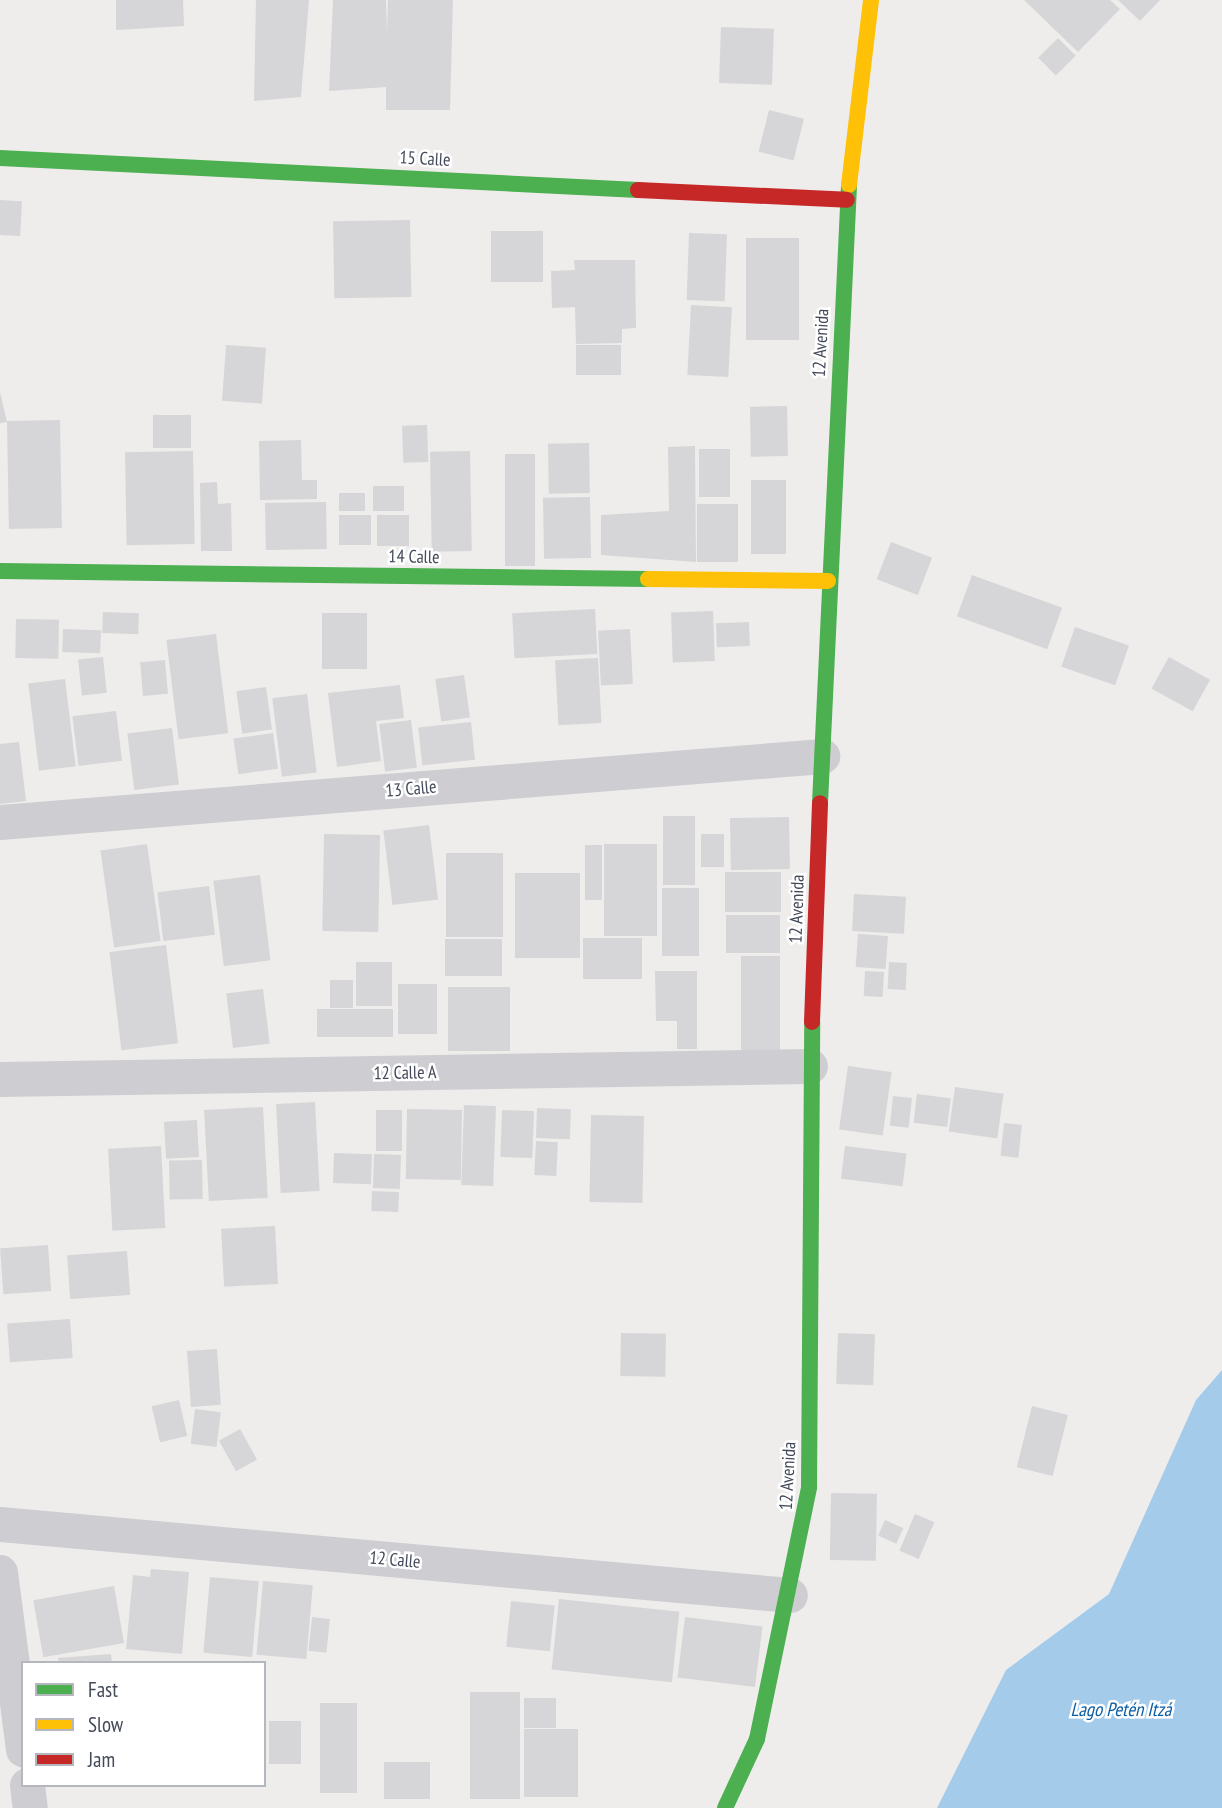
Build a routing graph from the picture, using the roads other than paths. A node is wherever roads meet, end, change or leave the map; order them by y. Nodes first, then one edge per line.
1 (871, 1) edge
2 (0, 158) edge
3 (847, 200) junction
4 (0, 570) edge
5 (828, 581) junction
6 (822, 756) junction
7 (0, 822) edge
8 (810, 1066) junction
9 (0, 1079) edge
10 (0, 1524) edge
11 (0, 1572) edge
12 (790, 1595) junction
13 (21, 1735) edge
14 (27, 1787) edge
15 (30, 1808) edge
16 (725, 1808) edge

1 - 3 street, 12 Avenida
2 - 3 street, 15 Calle
3 - 5 street, 12 Avenida
4 - 5 street, 14 Calle
5 - 6 street, 12 Avenida
6 - 7 street, 13 Calle
6 - 8 street, 12 Avenida
8 - 9 street, 12 Calle A
8 - 12 street, 12 Avenida
10 - 12 street, 12 Calle
11 - 13 street
12 - 16 street, 12 Avenida
14 - 15 street

